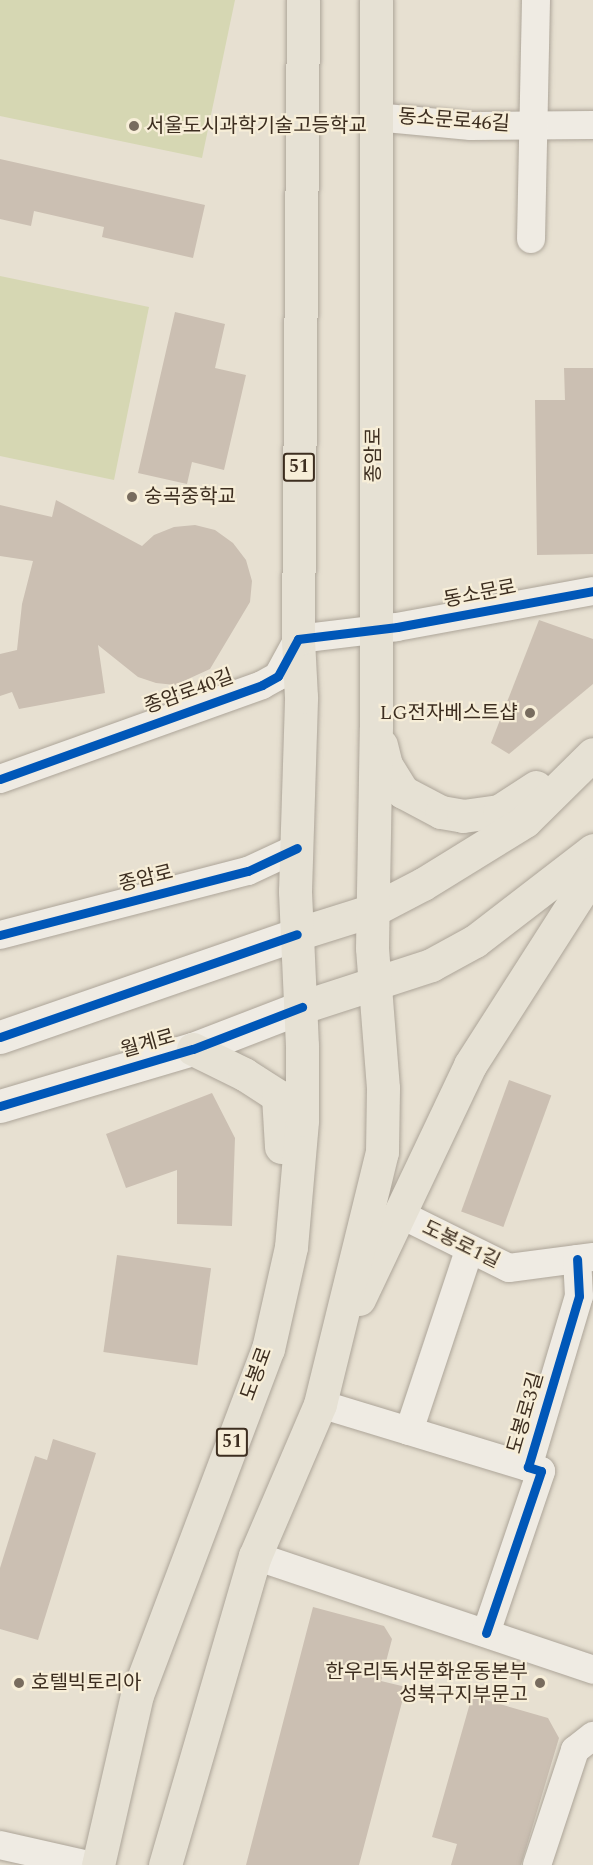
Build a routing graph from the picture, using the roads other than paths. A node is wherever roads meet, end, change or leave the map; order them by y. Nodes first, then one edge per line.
1 (303, 0) edge
2 (376, 0) edge
3 (536, 0) edge
4 (375, 117) junction
5 (593, 125) edge
6 (534, 126) junction
7 (531, 239) dead end
8 (593, 591) edge
9 (374, 630) junction
10 (298, 639) junction
11 (376, 728) junction
12 (593, 753) edge
13 (0, 779) edge
14 (297, 848) junction
15 (593, 850) edge
16 (593, 873) edge
17 (373, 910) junction
18 (297, 934) junction
19 (0, 935) edge
20 (375, 984) junction
21 (302, 1007) junction
22 (0, 1037) edge
23 (193, 1049) junction
24 (0, 1106) edge
25 (402, 1215) junction
26 (469, 1251) junction
27 (585, 1258) edge
28 (336, 1344) junction
29 (268, 1349) junction
30 (320, 1404) junction
31 (408, 1431) junction
32 (528, 1467) junction
33 (255, 1556) junction
34 (486, 1633) junction
35 (593, 1670) edge
36 (593, 1736) edge
37 (0, 1845) edge
38 (89, 1865) edge
39 (98, 1865) edge
40 (165, 1865) edge
41 (537, 1865) edge

1 - 10 main road, 51
2 - 4 main road, 종암로
3 - 6 street, 동소문로46길
4 - 6 street, 동소문로46길
4 - 9 main road, 종암로
5 - 6 street, 동소문로46길
6 - 7 street, 동소문로46길
8 - 9 street, 동소문로
9 - 10 street
9 - 11 main road, 종암로
10 - 13 street, 종암로40길
10 - 14 main road, 51
11 - 12 main road
11 - 17 main road, 종암로
12 - 17 main road
14 - 18 main road, 51
14 - 19 street, 종암로
15 - 20 main road
16 - 25 main road
17 - 18 main road
17 - 20 main road
18 - 21 main road, 도봉로 / 51
18 - 22 main road
20 - 21 main road
20 - 28 main road
21 - 23 main road, 월계로
21 - 29 main road, 도봉로 / 51
23 - 24 main road, 월계로
23 - 29 main road
25 - 26 street, 도봉로1길
25 - 28 main road
26 - 27 street, 도봉로1길
26 - 31 street
27 - 32 street, 도봉로3길
28 - 30 main road
29 - 39 main road, 도봉로 / 51
30 - 31 street
30 - 33 main road
31 - 32 street
32 - 34 street, 도봉로3길
33 - 34 street
33 - 40 main road
34 - 35 street
36 - 41 street
37 - 38 street

